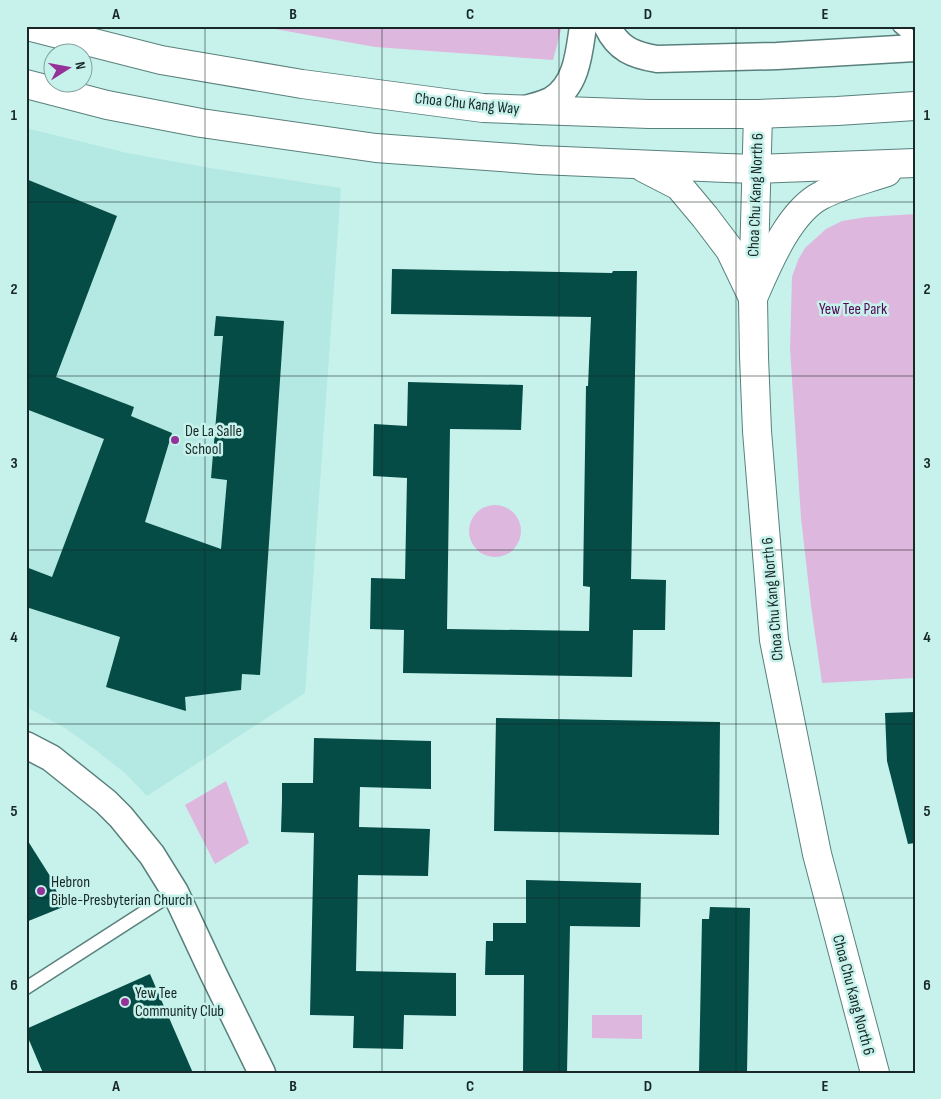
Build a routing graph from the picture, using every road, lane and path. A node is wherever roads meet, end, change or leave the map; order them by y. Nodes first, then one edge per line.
1 (27, 26) edge
2 (583, 26) edge
3 (607, 26) edge
4 (899, 26) edge
5 (915, 40) edge
6 (915, 48) edge
7 (26, 84) edge
8 (915, 106) edge
9 (521, 110) junction
10 (758, 114) junction
11 (915, 163) edge
12 (638, 164) junction
13 (757, 168) junction
14 (753, 298) junction
15 (26, 745) edge
16 (175, 892) junction
17 (26, 988) edge
18 (262, 1073) edge
19 (875, 1073) edge

1 - 9 main road, Choa Chu Kang Way
2 - 9 street
3 - 6 street
4 - 5 lane
7 - 12 main road
8 - 10 main road, Choa Chu Kang Way
9 - 10 main road, Choa Chu Kang Way
10 - 13 main road, Choa Chu Kang North 6
11 - 13 main road
11 - 14 main road
12 - 13 main road
12 - 14 main road
13 - 14 main road, Choa Chu Kang North 6
14 - 19 main road, Choa Chu Kang North 6
15 - 16 street
16 - 17 lane
16 - 18 street

